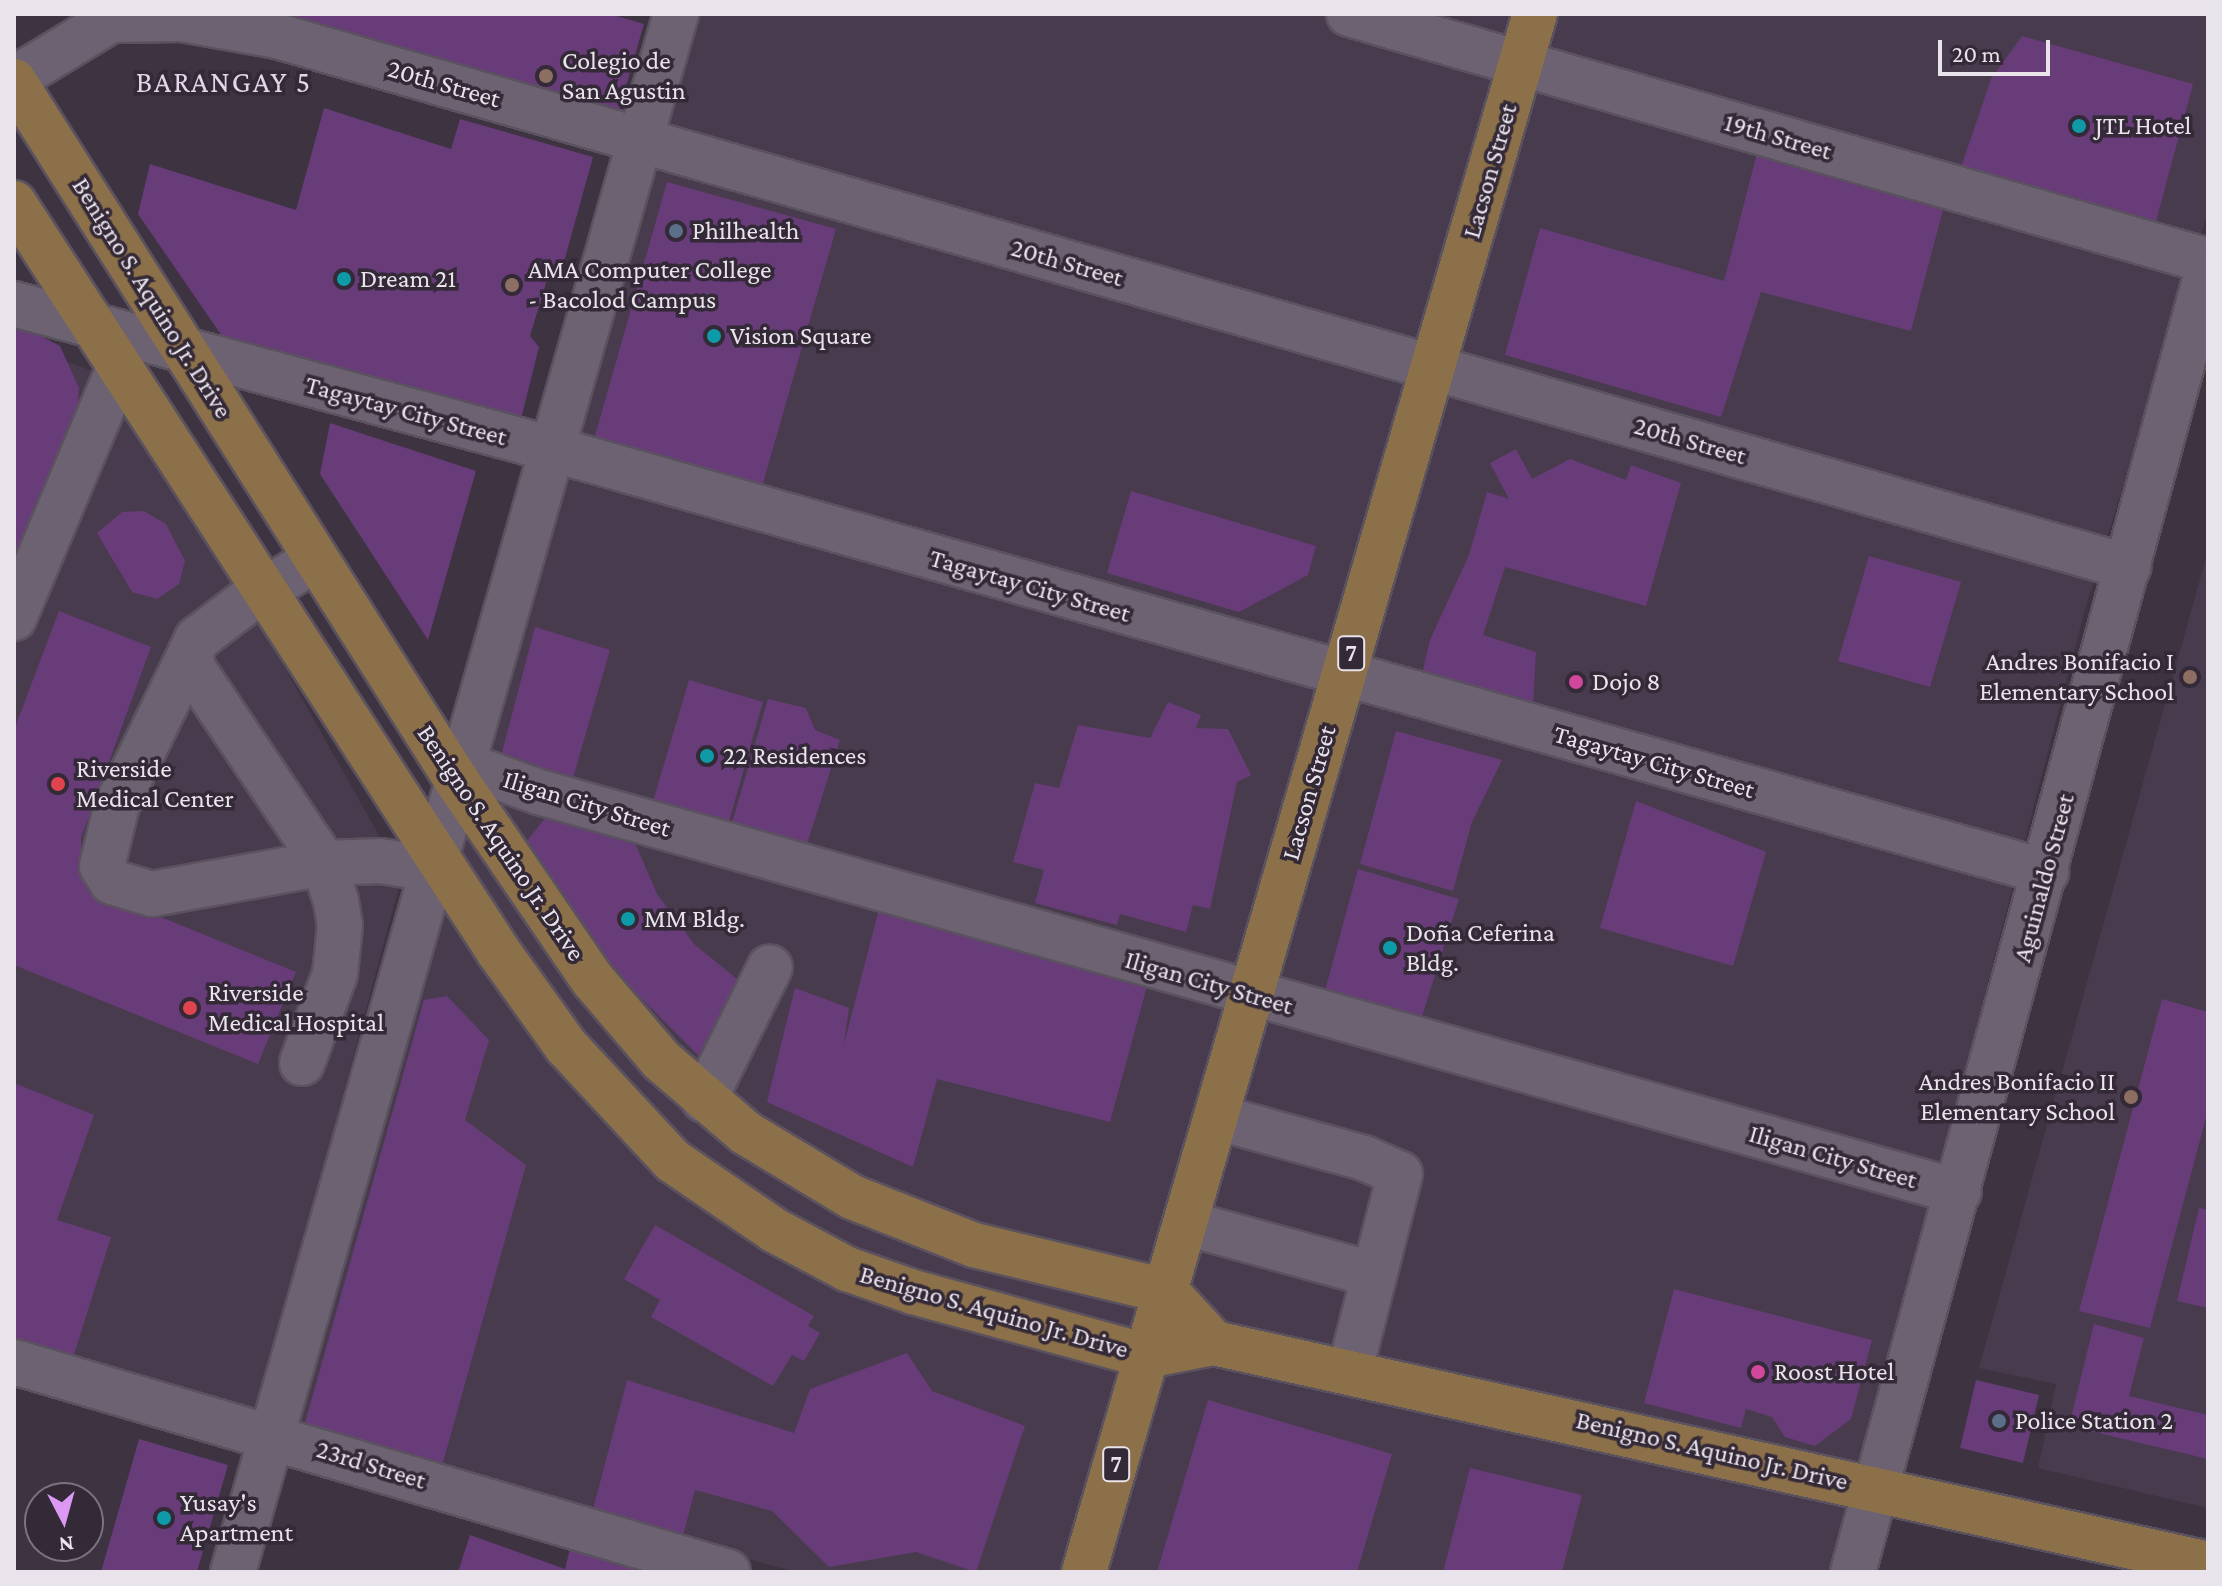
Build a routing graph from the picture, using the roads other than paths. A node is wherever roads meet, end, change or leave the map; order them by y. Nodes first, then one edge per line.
1 (676, 14) edge
2 (1349, 14) edge
3 (1535, 14) edge
4 (1521, 64) junction
5 (14, 80) edge
6 (640, 141) junction
7 (14, 203) edge
8 (2208, 261) edge
9 (2208, 269) edge
10 (14, 304) edge
11 (95, 327) junction
12 (187, 353) junction
13 (120, 366) junction
14 (1433, 368) junction
15 (552, 449) junction
16 (316, 559) junction
17 (2128, 567) junction
18 (264, 591) junction
19 (14, 618) edge
20 (190, 654) junction
21 (1345, 674) junction
22 (459, 772) junction
23 (434, 862) junction
24 (324, 863) junction
25 (2046, 872) junction
26 (770, 967) dead end
27 (1252, 995) junction
28 (302, 1063) dead end
29 (704, 1100) junction
30 (1216, 1117) junction
31 (1959, 1192) junction
32 (1186, 1223) junction
33 (1371, 1274) junction
34 (1166, 1291) junction
35 (1214, 1343) junction
36 (1147, 1356) junction
37 (14, 1362) edge
38 (1350, 1370) junction
39 (270, 1434) junction
40 (1879, 1488) junction
41 (2208, 1564) edge
42 (233, 1572) edge
43 (728, 1572) edge
44 (1084, 1572) edge
45 (1853, 1572) edge

1 - 6 street
2 - 4 street, 19th Street
3 - 4 main road, Lacson Street / 7
4 - 8 street, 19th Street
4 - 14 main road, Lacson Street / 7
5 - 6 street, 20th Street
5 - 12 main road, Benigno S. Aquino Jr. Drive
6 - 14 street, 20th Street
6 - 15 street
7 - 11 main road, Benigno S. Aquino Jr. Drive
9 - 17 street, Aguinaldo Street
10 - 11 street, Tagaytay City Street
11 - 12 street, Tagaytay City Street
11 - 13 main road, Benigno S. Aquino Jr. Drive
12 - 15 street, Tagaytay City Street
12 - 16 main road, Benigno S. Aquino Jr. Drive
13 - 18 main road, Benigno S. Aquino Jr. Drive
13 - 19 street
14 - 17 street, 20th Street
14 - 21 main road, Lacson Street / 7
15 - 21 street, Tagaytay City Street
15 - 22 street
16 - 18 street
16 - 22 main road, Benigno S. Aquino Jr. Drive
17 - 25 street, Aguinaldo Street
18 - 20 street
18 - 23 main road, Benigno S. Aquino Jr. Drive
20 - 24 street
20 - 24 street
21 - 25 street, Tagaytay City Street
21 - 27 main road, Lacson Street / 7
22 - 23 street
22 - 27 street, Iligan City Street
22 - 29 main road, Benigno S. Aquino Jr. Drive
23 - 24 street
23 - 36 main road, Benigno S. Aquino Jr. Drive
23 - 39 street
24 - 28 street
25 - 31 street, Aguinaldo Street
26 - 29 street
27 - 30 main road, Lacson Street / 7
27 - 31 street, Iligan City Street
29 - 34 main road, Benigno S. Aquino Jr. Drive
30 - 32 main road, Lacson Street / 7
30 - 33 street
31 - 40 street, Aguinaldo Street
32 - 33 street
32 - 34 main road, Lacson Street / 7
33 - 38 street
34 - 35 main road
34 - 36 main road, Lacson Street / 7
35 - 36 main road, Benigno S. Aquino Jr. Drive
35 - 38 main road, Benigno S. Aquino Jr. Drive
36 - 44 main road, Lacson Street / 7
37 - 39 street, 23rd Street
38 - 40 main road, Benigno S. Aquino Jr. Drive
39 - 42 street
39 - 43 street, 23rd Street
40 - 41 main road, Benigno S. Aquino Jr. Drive
40 - 45 street, Aguinaldo Street

